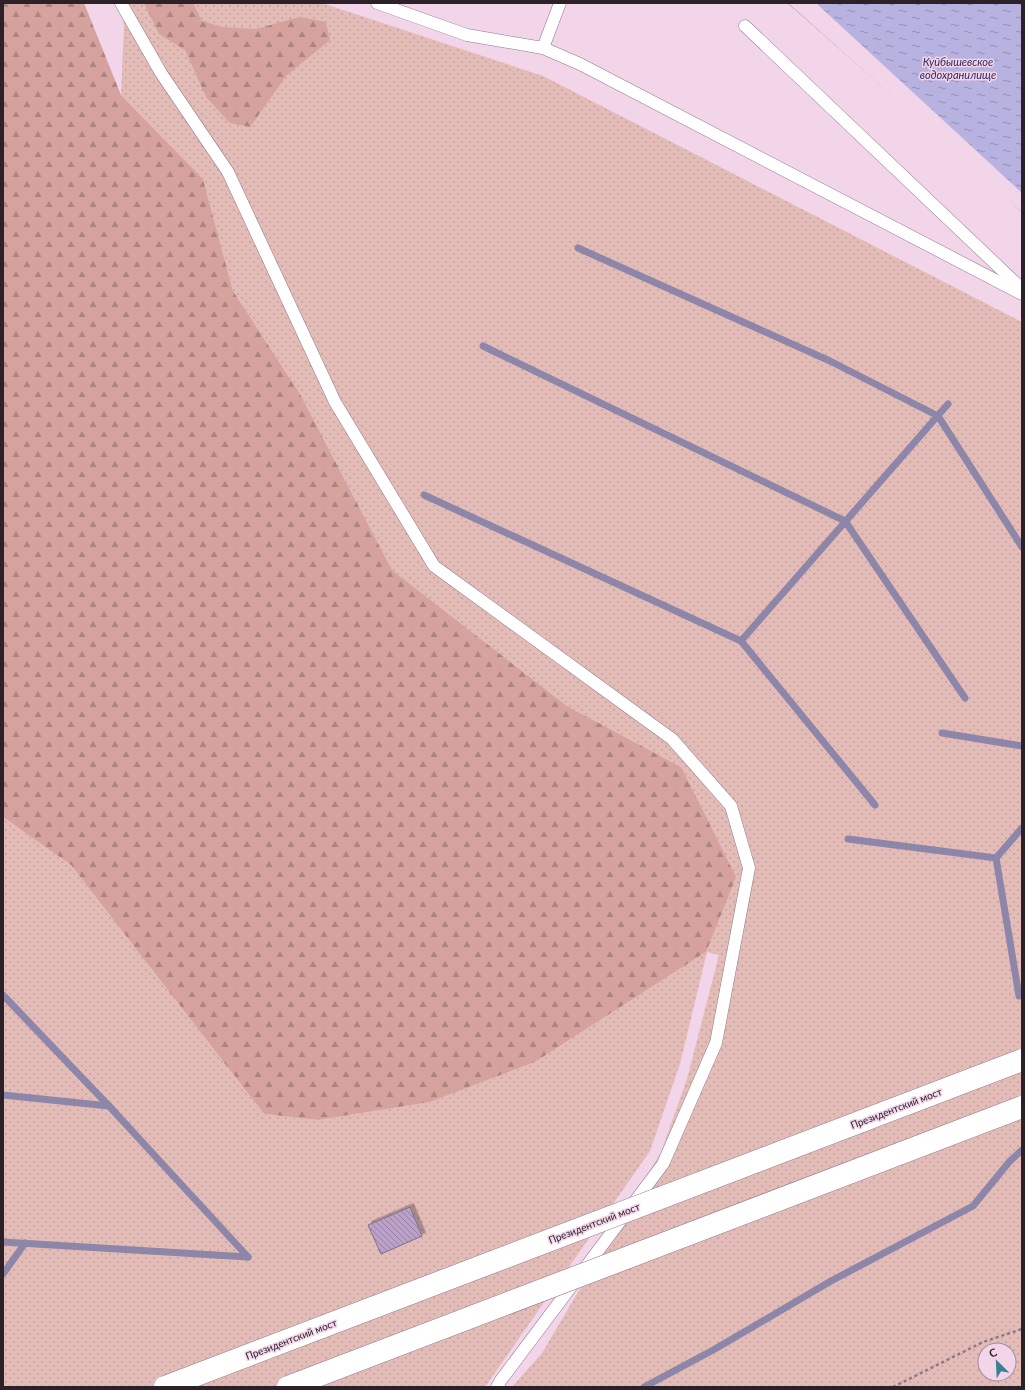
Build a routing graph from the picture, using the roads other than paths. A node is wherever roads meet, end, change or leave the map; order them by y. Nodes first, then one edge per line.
1 (120, 3) edge
2 (378, 3) edge
3 (560, 3) edge
4 (745, 26) dead end
5 (543, 48) junction
6 (1022, 289) edge
7 (1022, 294) edge
8 (1022, 1060) edge
9 (1022, 1107) edge
10 (166, 1387) edge
11 (288, 1387) edge
12 (497, 1387) edge

1 - 12 lane
2 - 5 lane
3 - 5 lane
4 - 6 lane
5 - 7 lane
8 - 10 highway, Президентский мост, bridge
9 - 11 highway, bridge

